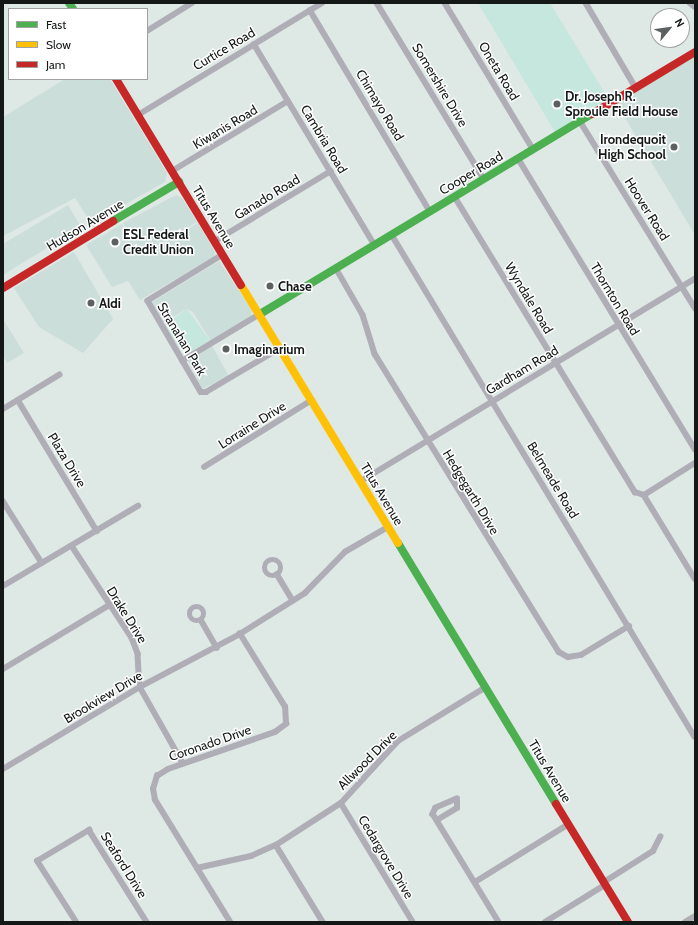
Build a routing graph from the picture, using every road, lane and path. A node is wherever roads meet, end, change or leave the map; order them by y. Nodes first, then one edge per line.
1 (192, 3) edge
2 (322, 3) edge
3 (377, 3) edge
4 (445, 3) edge
5 (586, 3) edge
6 (690, 3) edge
7 (695, 7) edge
8 (310, 10) junction
9 (148, 29) edge
10 (254, 44) junction
11 (695, 52) edge
12 (117, 80) edge
13 (636, 88) junction
14 (288, 101) junction
15 (138, 115) junction
16 (580, 121) junction
17 (534, 149) junction
18 (518, 158) junction
19 (172, 171) junction
20 (331, 171) junction
21 (484, 179) junction
22 (179, 182) junction
23 (455, 196) junction
24 (430, 211) junction
25 (392, 234) junction
26 (215, 241) junction
27 (375, 245) junction
28 (223, 255) junction
29 (336, 268) junction
30 (695, 279) edge
31 (682, 287) junction
32 (3, 288) edge
33 (695, 308) edge
34 (260, 314) junction
35 (618, 326) junction
36 (280, 348) junction
37 (182, 361) junction
38 (556, 363) junction
39 (59, 375) dead end
40 (18, 400) junction
41 (312, 400) junction
42 (493, 401) junction
43 (3, 409) edge
44 (427, 440) junction
45 (695, 450) edge
46 (695, 463) edge
47 (204, 467) dead end
48 (361, 481) junction
49 (644, 494) junction
50 (3, 501) edge
51 (138, 506) dead end
52 (388, 527) junction
53 (97, 531) junction
54 (72, 546) junction
55 (42, 563) junction
56 (278, 574) dead end
57 (695, 579) edge
58 (3, 586) edge
59 (293, 601) junction
60 (108, 606) junction
61 (201, 620) dead end
62 (629, 626) junction
63 (240, 634) junction
64 (217, 648) junction
65 (3, 669) edge
66 (140, 687) junction
67 (486, 688) junction
68 (695, 737) edge
69 (183, 763) junction
70 (3, 769) edge
71 (341, 804) junction
72 (437, 820) junction
73 (569, 824) junction
74 (660, 837) dead end
75 (276, 845) junction
76 (197, 868) junction
77 (475, 882) junction
78 (605, 883) junction
79 (695, 916) edge
80 (227, 921) edge
81 (76, 922) edge
82 (147, 922) edge
83 (322, 922) edge
84 (413, 922) edge
85 (499, 922) edge
86 (544, 922) edge
87 (628, 922) edge
88 (685, 922) edge

1 - 9 street
2 - 8 street, Curtice Road
3 - 21 street, Somershire Drive
4 - 17 street, Oneta Road
5 - 13 street
6 - 7 street
8 - 10 street, Curtice Road
8 - 24 street, Chimayo Road
10 - 14 street, Cambria Road
10 - 15 street, Curtice Road
11 - 13 main road, Cooper Road
12 - 15 main road, Titus Avenue
13 - 16 main road, Cooper Road
14 - 19 street, Kiwanis Road
14 - 20 street, Cambria Road
15 - 19 main road, Titus Avenue
16 - 17 main road, Cooper Road
16 - 31 street, Hoover Road
17 - 18 main road, Cooper Road
18 - 21 main road, Cooper Road
18 - 35 street, Thornton Road
19 - 22 main road, Titus Avenue
20 - 26 street, Ganado Road
20 - 27 street, Cambria Road
21 - 23 main road, Cooper Road
22 - 26 main road, Titus Avenue
22 - 32 main road, Hudson Avenue
23 - 24 main road, Cooper Road
23 - 38 street, Wyndale Road
24 - 25 main road, Cooper Road
25 - 27 main road, Cooper Road
25 - 42 street, Belmeade Road
26 - 28 main road, Titus Avenue
27 - 29 main road, Cooper Road
28 - 34 main road, Titus Avenue
28 - 37 street, Stranahan Park
29 - 34 main road, Cooper Road
29 - 44 street, Hedgegarth Drive
30 - 31 street, Gardham Road
31 - 33 street, Hoover Road
31 - 35 street, Gardham Road
34 - 36 main road, Titus Avenue
34 - 37 street
35 - 38 street, Gardham Road
35 - 45 street, Thornton Road
36 - 37 street, Stranahan Park
36 - 41 main road, Titus Avenue
38 - 42 street, Gardham Road
38 - 49 street, Wyndale Road
39 - 40 street
40 - 43 street
40 - 53 street, Plaza Drive
41 - 47 street, Lorraine Drive
41 - 48 main road, Titus Avenue
42 - 44 street, Gardham Road
42 - 62 street, Belmeade Road
44 - 48 street, Gardham Road
44 - 62 street, Hedgegarth Drive
46 - 49 street
48 - 52 main road, Titus Avenue
49 - 57 street
50 - 55 street
51 - 53 street
52 - 59 street, Brookview Drive
52 - 67 main road, Titus Avenue
53 - 54 street
54 - 55 street
54 - 60 street, Drake Drive
55 - 58 street
56 - 59 street
59 - 63 street, Brookview Drive
60 - 65 street
60 - 66 street, Drake Drive
61 - 64 street
62 - 68 street, Belmeade Road
63 - 64 street, Brookview Drive
63 - 69 street, Coronado Drive
64 - 66 street, Brookview Drive
66 - 69 street, Drake Drive
66 - 70 street, Brookview Drive
67 - 71 street, Allwood Drive
67 - 73 main road, Titus Avenue
69 - 76 street, Coronado Drive
71 - 75 street, Allwood Drive
71 - 84 street, Cedargrove Drive
72 - 72 street
72 - 77 street
73 - 77 street
73 - 78 main road, Titus Avenue
74 - 78 street
75 - 76 street, Allwood Drive
75 - 83 street
76 - 80 street, Coronado Drive
77 - 85 street
78 - 86 street
78 - 87 main road, Titus Avenue
79 - 88 street
81 - 82 street, Seaford Drive

